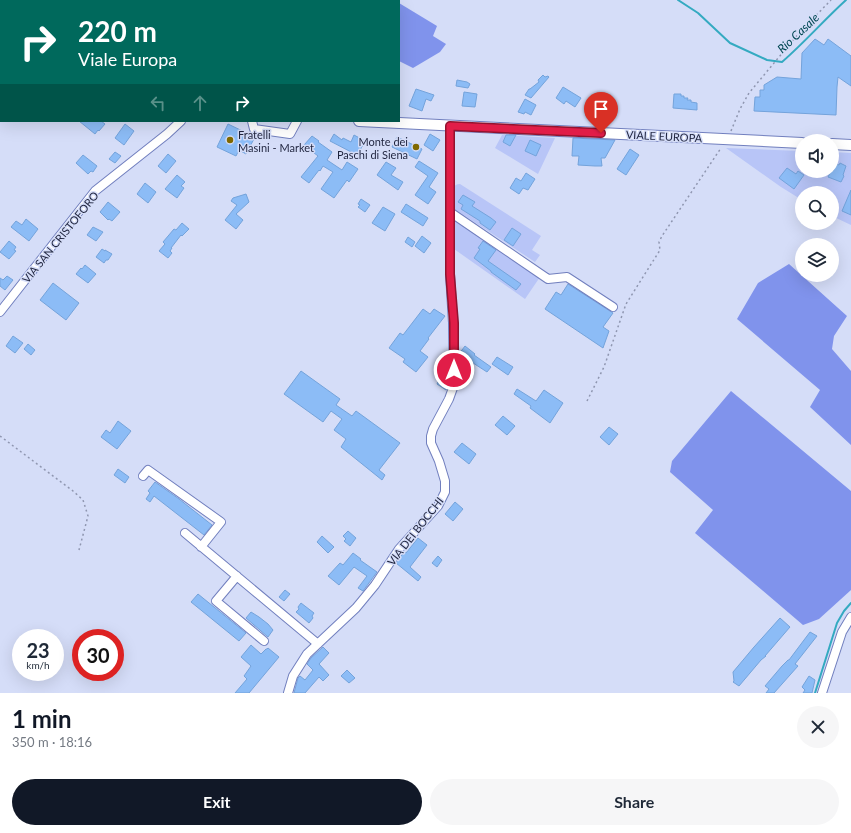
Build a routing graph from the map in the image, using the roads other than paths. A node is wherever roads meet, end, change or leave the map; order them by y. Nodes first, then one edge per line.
1 (180, 122) edge
2 (252, 122) edge
3 (296, 122) edge
4 (377, 122) edge
5 (450, 126) junction
6 (795, 143) edge
7 (839, 144) edge
8 (851, 145) edge
9 (450, 212) junction
10 (613, 307) dead end
11 (0, 312) edge
12 (143, 476) dead end
13 (185, 533) dead end
14 (202, 547) junction
15 (237, 576) junction
16 (851, 617) edge
17 (264, 641) dead end
18 (318, 644) junction
19 (288, 693) edge
20 (822, 693) edge

1 - 11 street, VIA SAN CRISTOFORO
2 - 3 street
4 - 5 main road, VIALE EUROPA
5 - 6 main road, VIALE EUROPA
5 - 9 street, VIA DEI BOCCHI
7 - 8 main road
9 - 10 street
9 - 18 street, VIA DEI BOCCHI
12 - 14 street
13 - 14 street
14 - 15 street
15 - 17 street
15 - 18 street
16 - 20 street
18 - 19 street, VIA DEI BOCCHI

